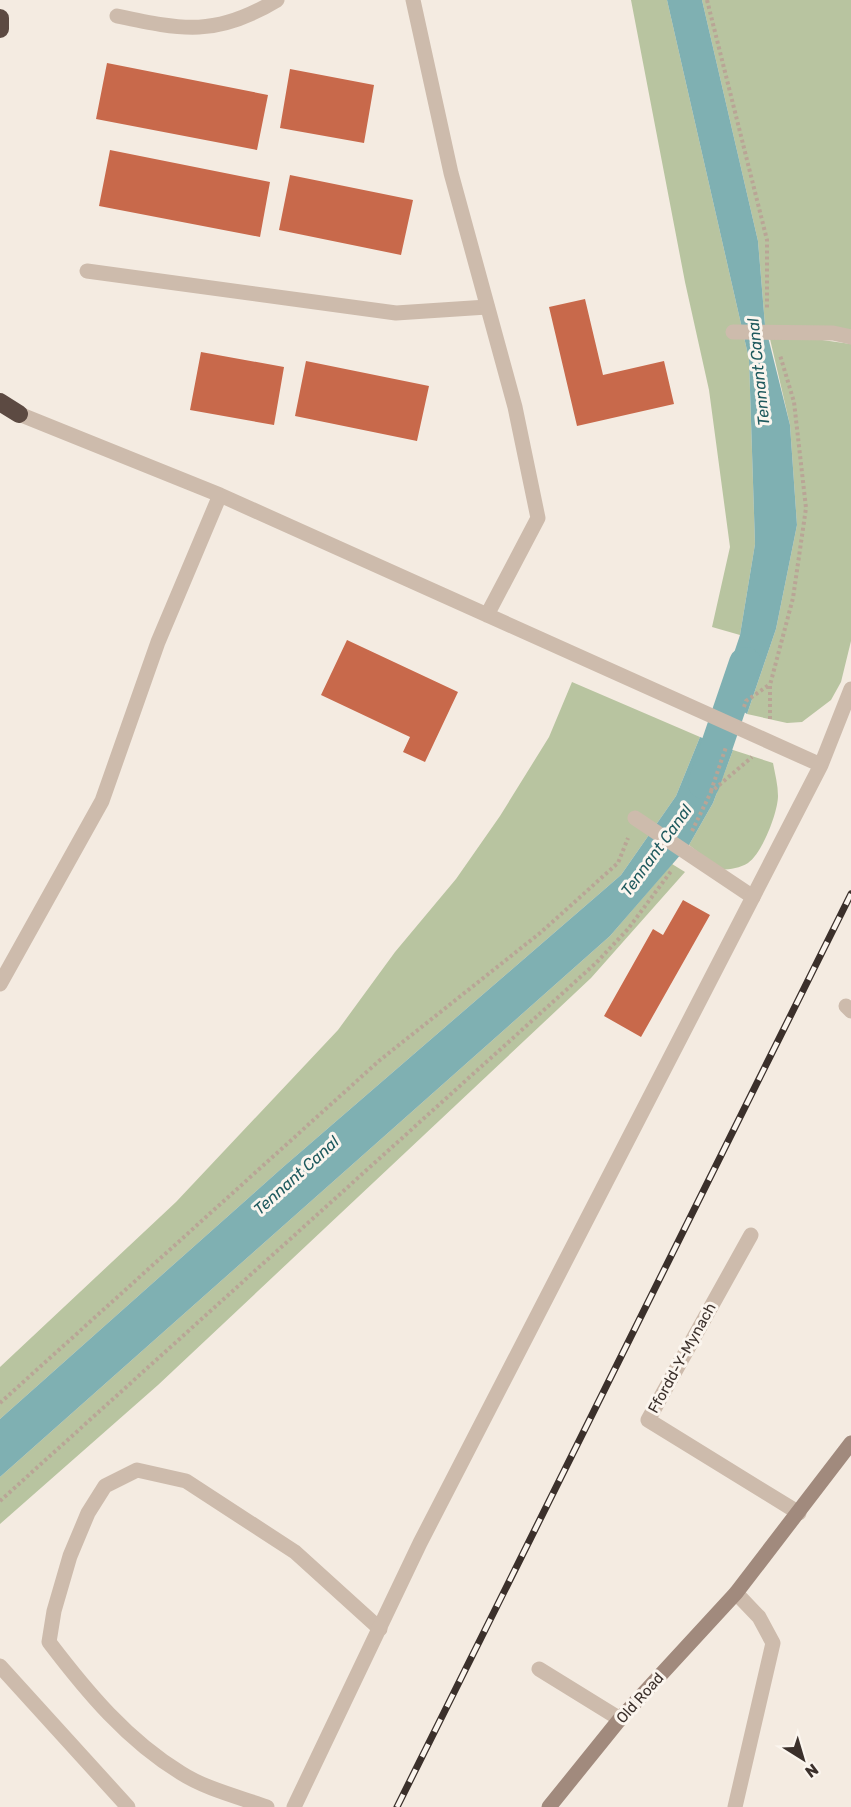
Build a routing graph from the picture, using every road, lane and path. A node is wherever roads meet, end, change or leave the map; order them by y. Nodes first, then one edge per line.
1 (277, 0) edge
2 (413, 0) edge
3 (707, 0) edge
4 (117, 16) dead end
5 (0, 18) edge
6 (0, 28) edge
7 (87, 270) dead end
8 (487, 307) junction
9 (769, 319) dead end
10 (733, 332) dead end
11 (851, 337) edge
12 (778, 350) dead end
13 (0, 402) edge
14 (19, 414) junction
15 (0, 415) edge
16 (220, 495) junction
17 (487, 615) junction
18 (851, 689) edge
19 (770, 742) junction
20 (821, 765) junction
21 (635, 818) joint
22 (753, 897) junction
23 (596, 963) dead end
24 (0, 984) edge
25 (751, 1235) dead end
26 (0, 1403) edge
27 (851, 1443) edge
28 (0, 1501) edge
29 (799, 1514) junction
30 (736, 1593) junction
31 (380, 1629) junction
32 (0, 1666) edge
33 (539, 1669) dead end
34 (620, 1719) junction
35 (128, 1807) edge
36 (267, 1807) edge
37 (294, 1807) edge
38 (549, 1807) edge
39 (735, 1807) edge

1 - 4 street
2 - 8 street
3 - 9 path
5 - 6 highway
7 - 8 street
8 - 17 street
10 - 11 street
12 - 19 path
13 - 14 highway
14 - 15 highway
14 - 16 street
16 - 17 street
16 - 24 street
17 - 19 street
18 - 20 street
19 - 20 street
20 - 22 street
21 - 22 street
21 - 26 path
22 - 31 street
23 - 28 path
25 - 29 street, Ffordd-Y-Mynach
27 - 29 main road, Old Road
29 - 30 main road, Old Road
30 - 34 main road, Old Road
30 - 39 street
31 - 36 street
31 - 37 street
32 - 35 street
33 - 34 street
34 - 38 main road, Old Road

